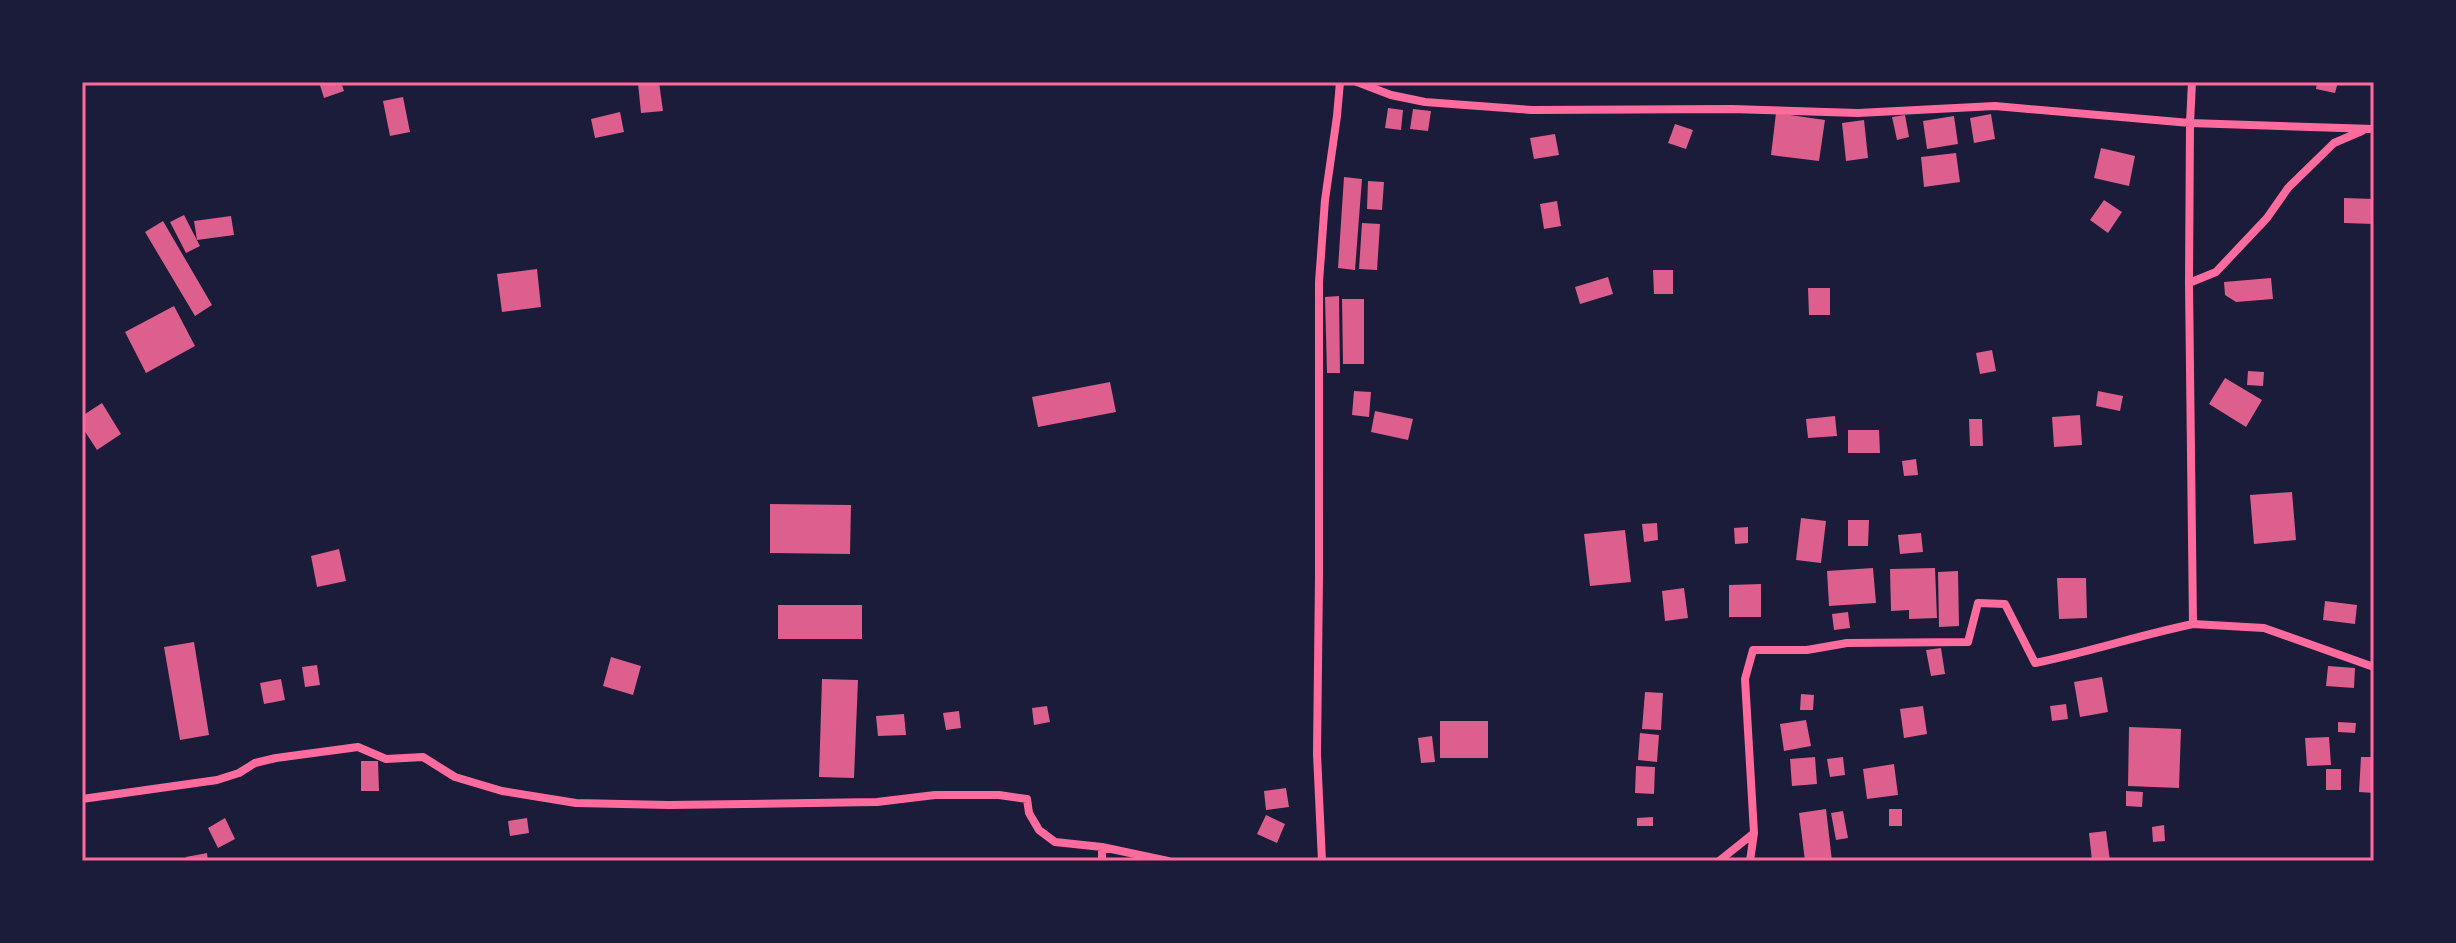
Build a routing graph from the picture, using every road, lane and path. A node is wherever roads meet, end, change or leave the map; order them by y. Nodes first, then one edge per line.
1 (1340, 82) edge
2 (1357, 82) edge
3 (2192, 82) edge
4 (2190, 123) junction
5 (2370, 129) edge
6 (2189, 283) junction
7 (2193, 624) junction
8 (2371, 666) dead end
9 (82, 799) edge
10 (1754, 833) junction
11 (1102, 847) junction
12 (1102, 861) edge
13 (1168, 861) edge
14 (1322, 861) edge
15 (1719, 861) edge
16 (1750, 861) edge

1 - 14 street
2 - 4 street
3 - 4 street
4 - 5 street
4 - 6 street
5 - 6 street
6 - 7 street
7 - 8 street
7 - 10 street
9 - 11 street
10 - 15 street
10 - 16 street
11 - 12 street
11 - 13 street

